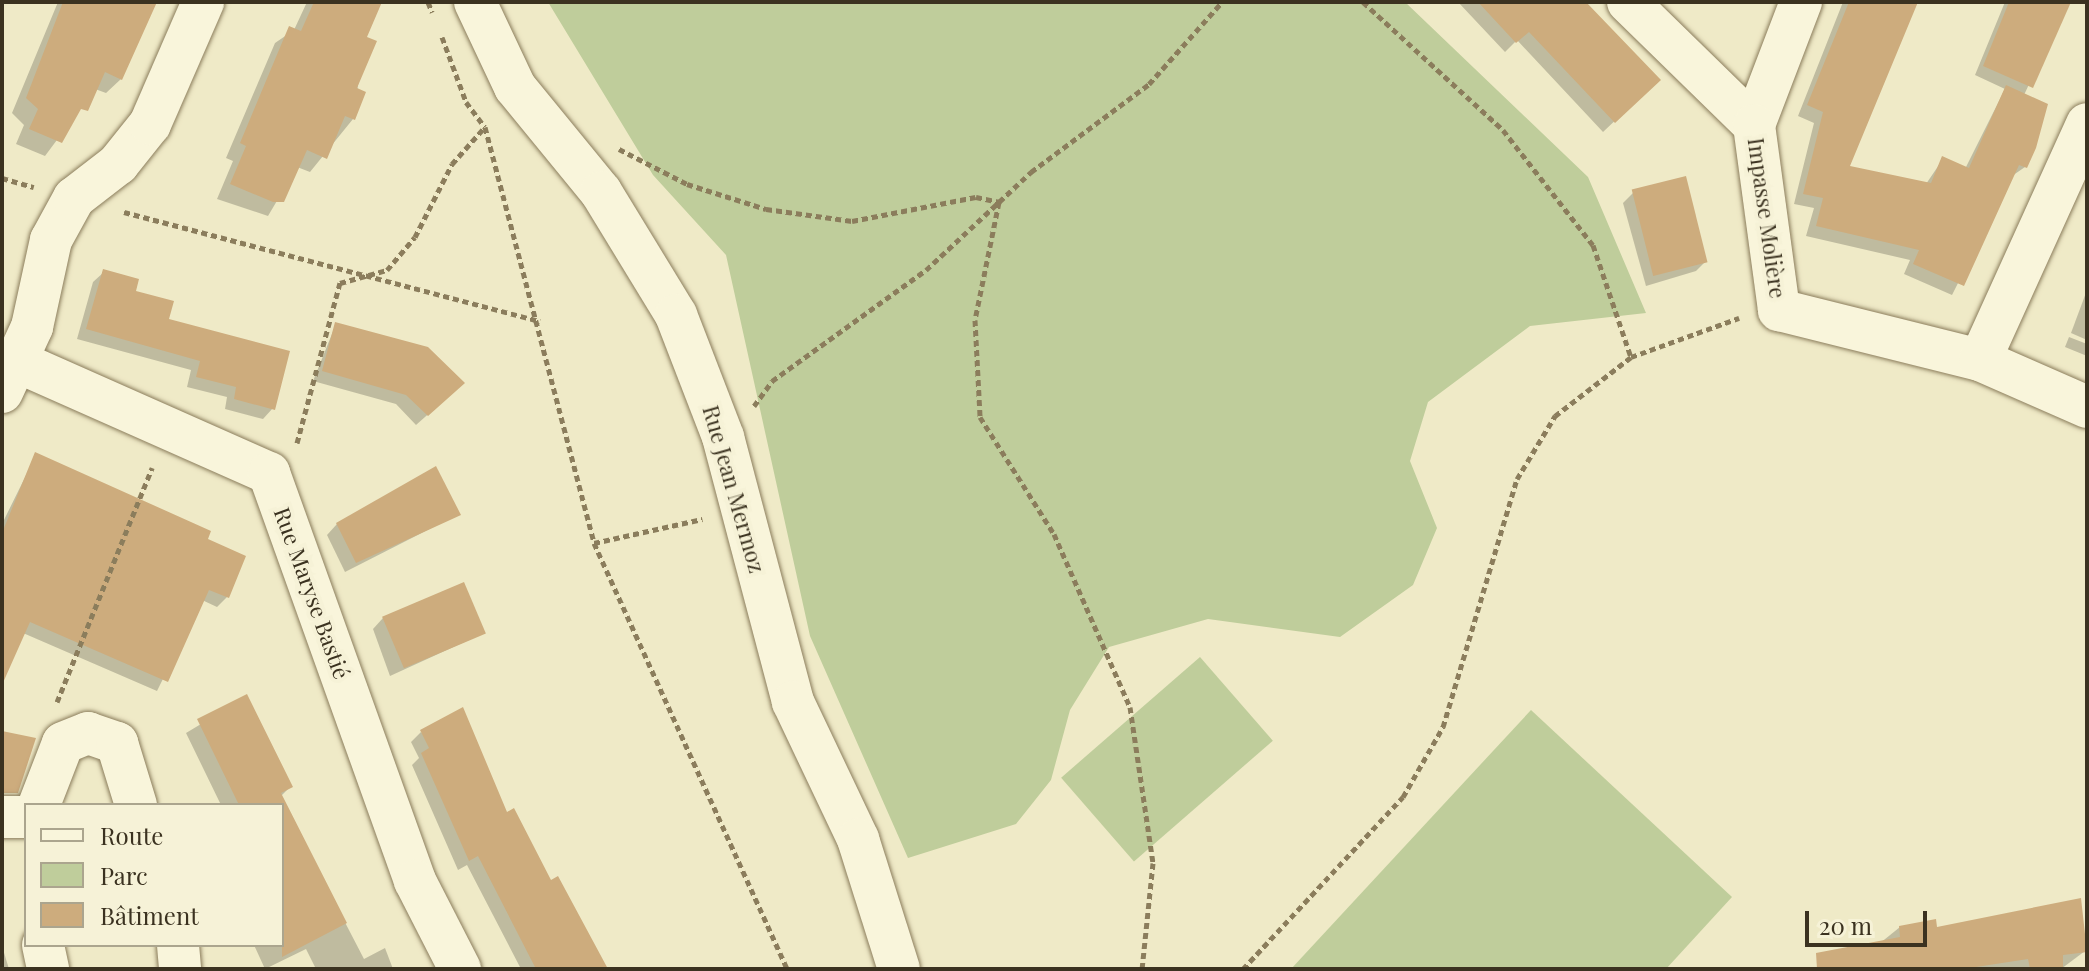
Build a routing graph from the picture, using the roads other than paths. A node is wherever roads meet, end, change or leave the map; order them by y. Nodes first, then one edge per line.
1 (203, 2) edge
2 (475, 2) edge
3 (1628, 2) edge
4 (1801, 2) edge
5 (2087, 124) edge
6 (1754, 125) junction
7 (1980, 360) junction
8 (9, 377) edge
9 (2087, 407) edge
10 (40, 803) edge
11 (135, 803) edge
12 (2, 817) edge
13 (24, 817) edge
14 (43, 947) edge
15 (178, 947) edge
16 (48, 969) edge
17 (180, 969) edge
18 (460, 969) edge
19 (899, 969) edge

1 - 8 street
2 - 19 street, Rue Jean Mermoz
3 - 6 street, Impasse Molière
4 - 6 street, Impasse Molière
5 - 7 street
6 - 7 street, Impasse Molière
7 - 9 street
8 - 18 street, Rue Maryse Bastié
10 - 11 street
12 - 13 street
14 - 16 street
15 - 17 street

